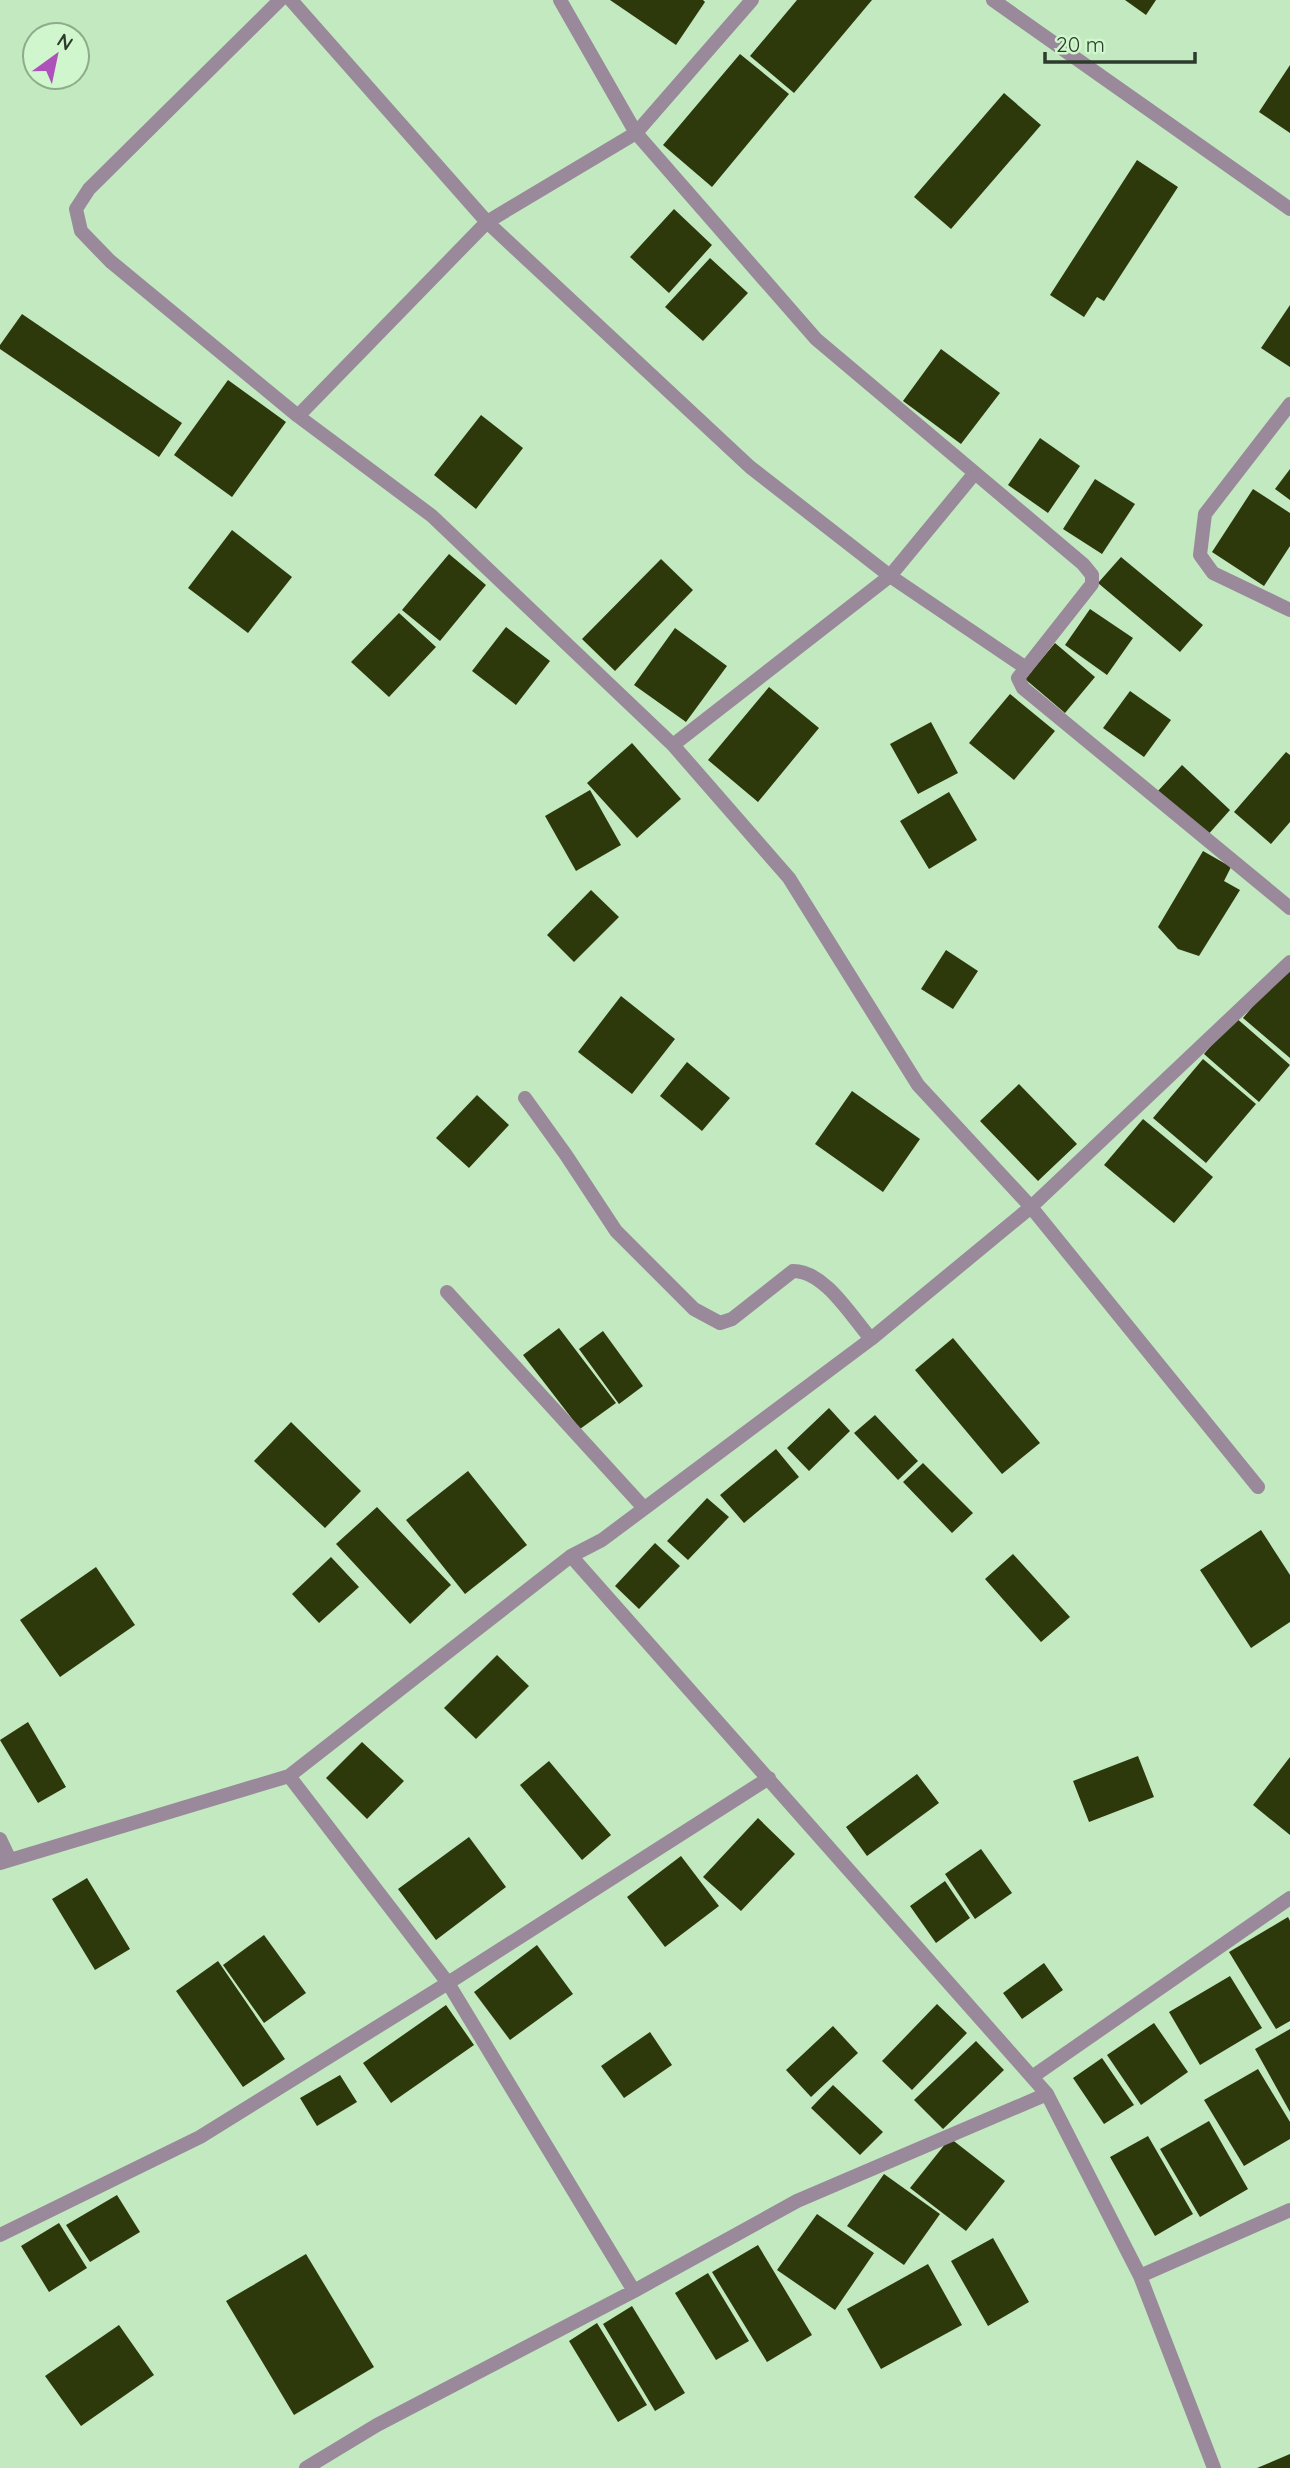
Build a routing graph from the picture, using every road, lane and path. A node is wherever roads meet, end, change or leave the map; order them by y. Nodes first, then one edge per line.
1 (280, 0) edge
2 (291, 0) edge
3 (560, 0) edge
4 (752, 0) edge
5 (993, 0) edge
6 (636, 133) junction
7 (1290, 209) edge
8 (487, 222) junction
9 (1290, 404) edge
10 (298, 416) junction
11 (974, 474) junction
12 (890, 576) junction
13 (1290, 610) edge
14 (1026, 668) junction
15 (673, 745) junction
16 (1290, 908) edge
17 (1290, 962) edge
18 (525, 1098) dead end
19 (1031, 1207) junction
20 (447, 1292) dead end
21 (871, 1339) junction
22 (1258, 1487) dead end
23 (644, 1508) junction
24 (571, 1556) junction
25 (289, 1776) junction
26 (769, 1778) junction
27 (0, 1839) edge
28 (5, 1861) edge
29 (1290, 1898) edge
30 (448, 1983) junction
31 (1032, 2077) junction
32 (1047, 2094) junction
33 (1290, 2210) edge
34 (0, 2235) edge
35 (1140, 2276) junction
36 (634, 2291) junction
37 (306, 2468) edge
38 (1214, 2468) edge

1 - 10 street
2 - 8 street
3 - 6 street
4 - 6 street
5 - 7 street
6 - 8 street
6 - 11 street
8 - 10 street
8 - 12 street
9 - 13 street
10 - 15 street
11 - 12 street
11 - 14 street
12 - 14 street
12 - 15 street
14 - 16 street
15 - 19 street
17 - 19 street
18 - 21 street
19 - 21 street
19 - 22 street
20 - 23 street
21 - 23 street
23 - 24 street
24 - 25 street
24 - 26 street
25 - 28 street
25 - 30 street
26 - 30 street
26 - 31 street
27 - 28 street
29 - 31 street
30 - 34 street
30 - 36 street
31 - 32 street
32 - 35 street
32 - 36 street
33 - 35 street
35 - 38 street
36 - 37 street

